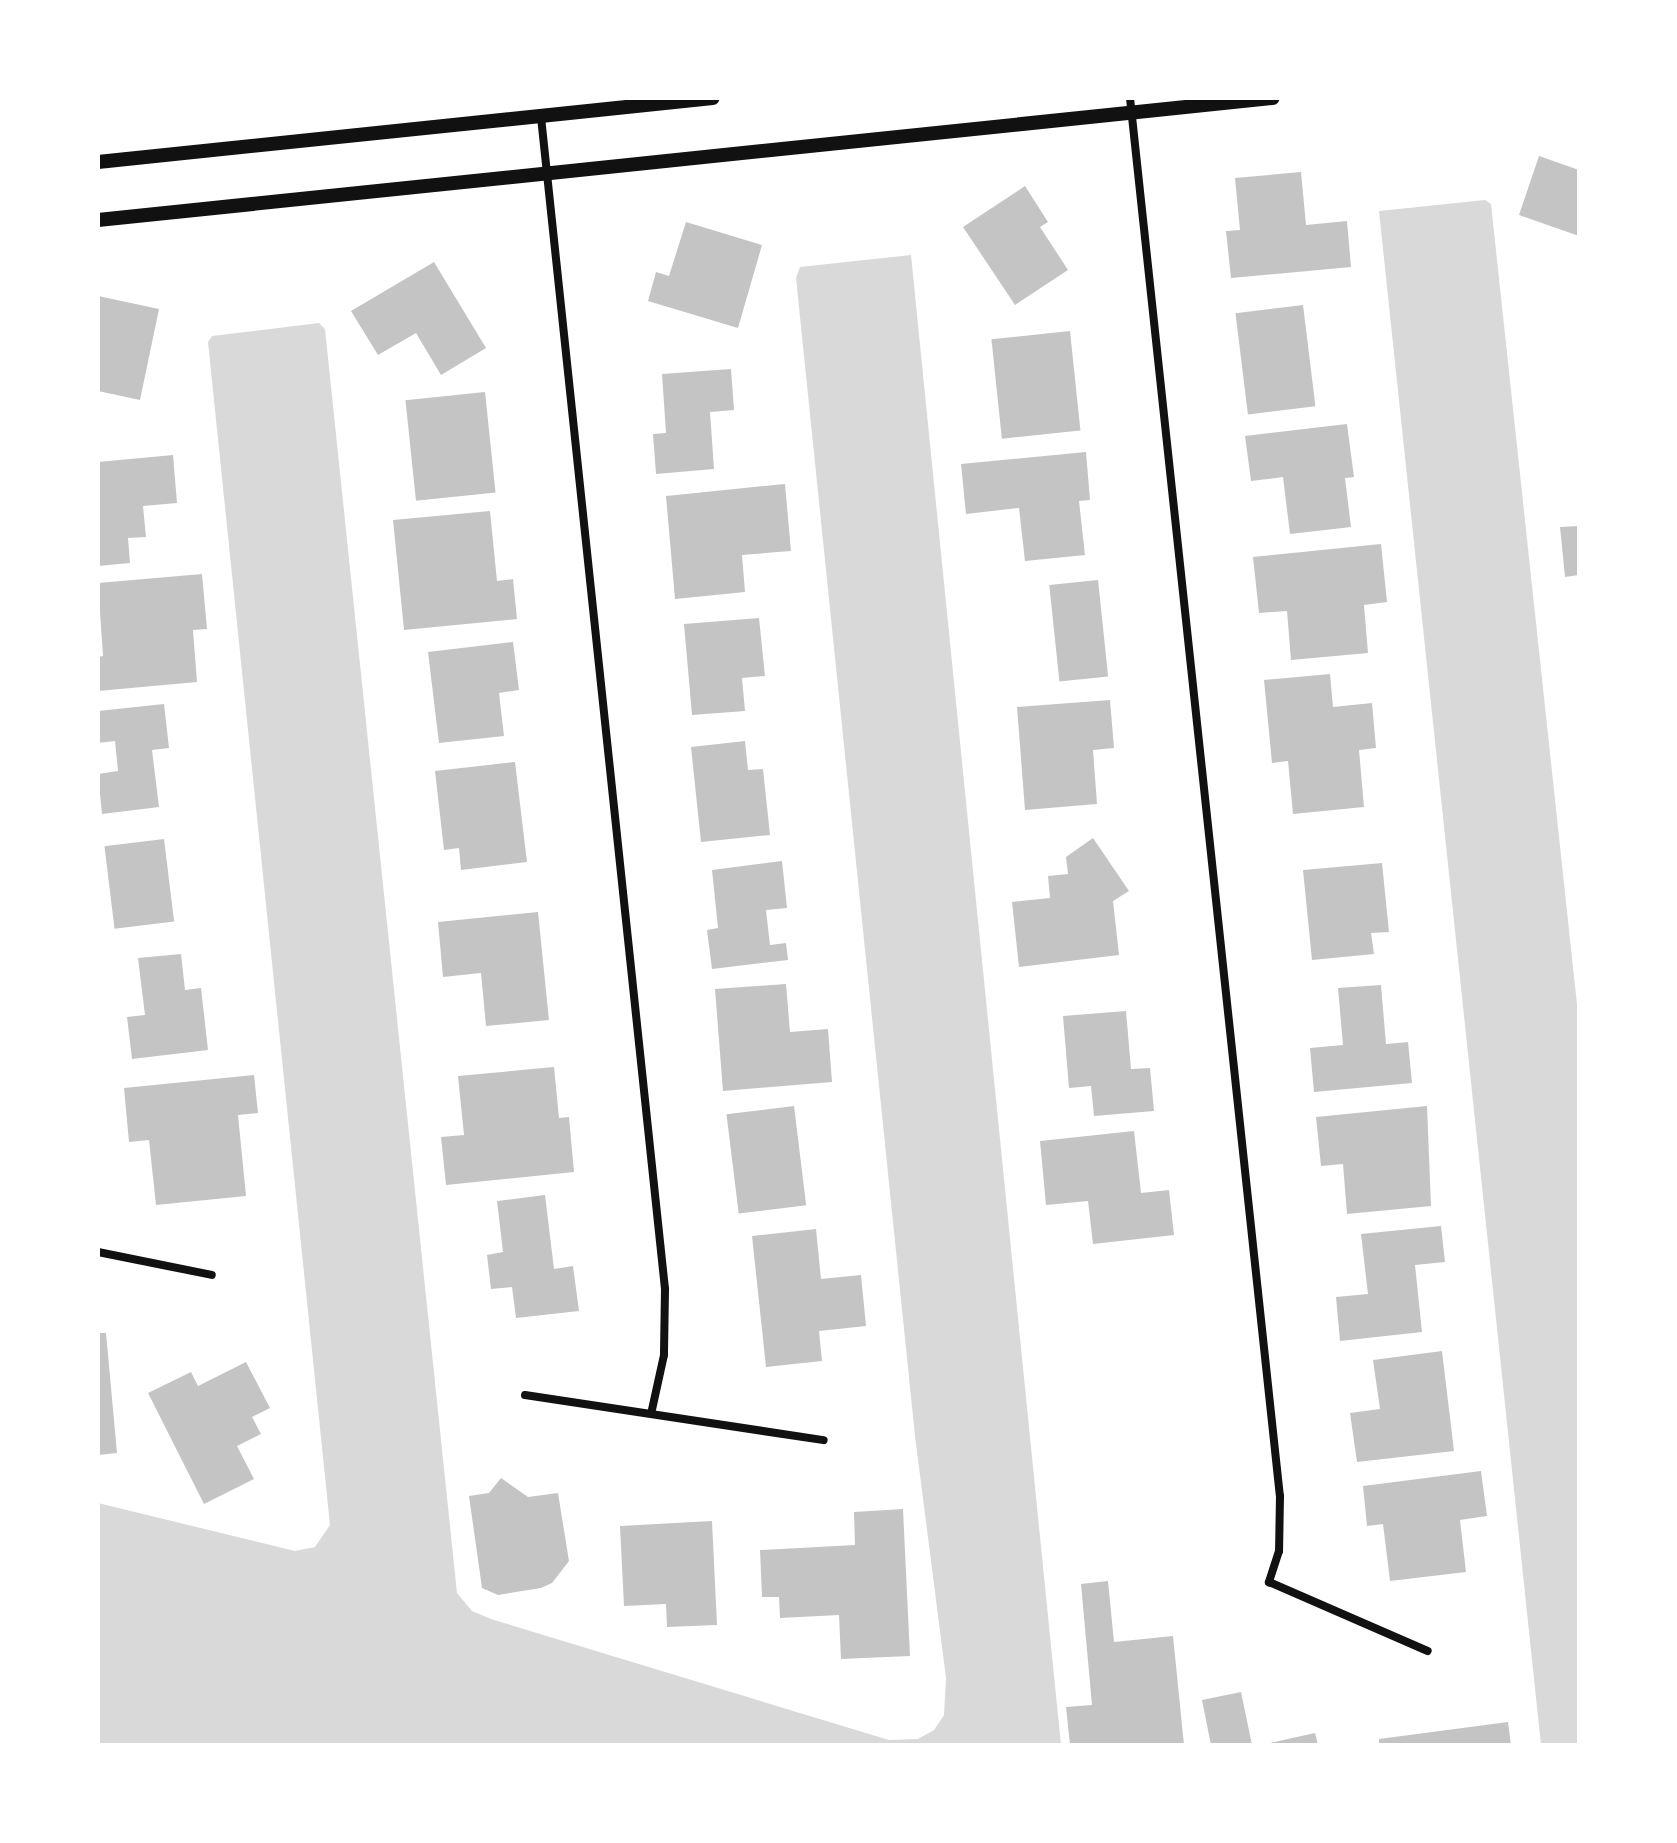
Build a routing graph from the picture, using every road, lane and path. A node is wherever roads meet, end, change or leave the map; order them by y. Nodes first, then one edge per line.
1 (713, 98) edge
2 (1273, 98) edge
3 (1131, 106) edge
4 (541, 117) junction
5 (98, 162) edge
6 (547, 173) junction
7 (98, 220) edge
8 (98, 1252) edge
9 (212, 1275) dead end
10 (525, 1395) dead end
11 (651, 1414) junction
12 (824, 1440) dead end
13 (1428, 1651) dead end

1 - 4 street
2 - 3 street
3 - 6 street
3 - 13 street
4 - 5 street
4 - 6 street
6 - 7 street
6 - 11 street
8 - 9 street
10 - 11 street
11 - 12 street

